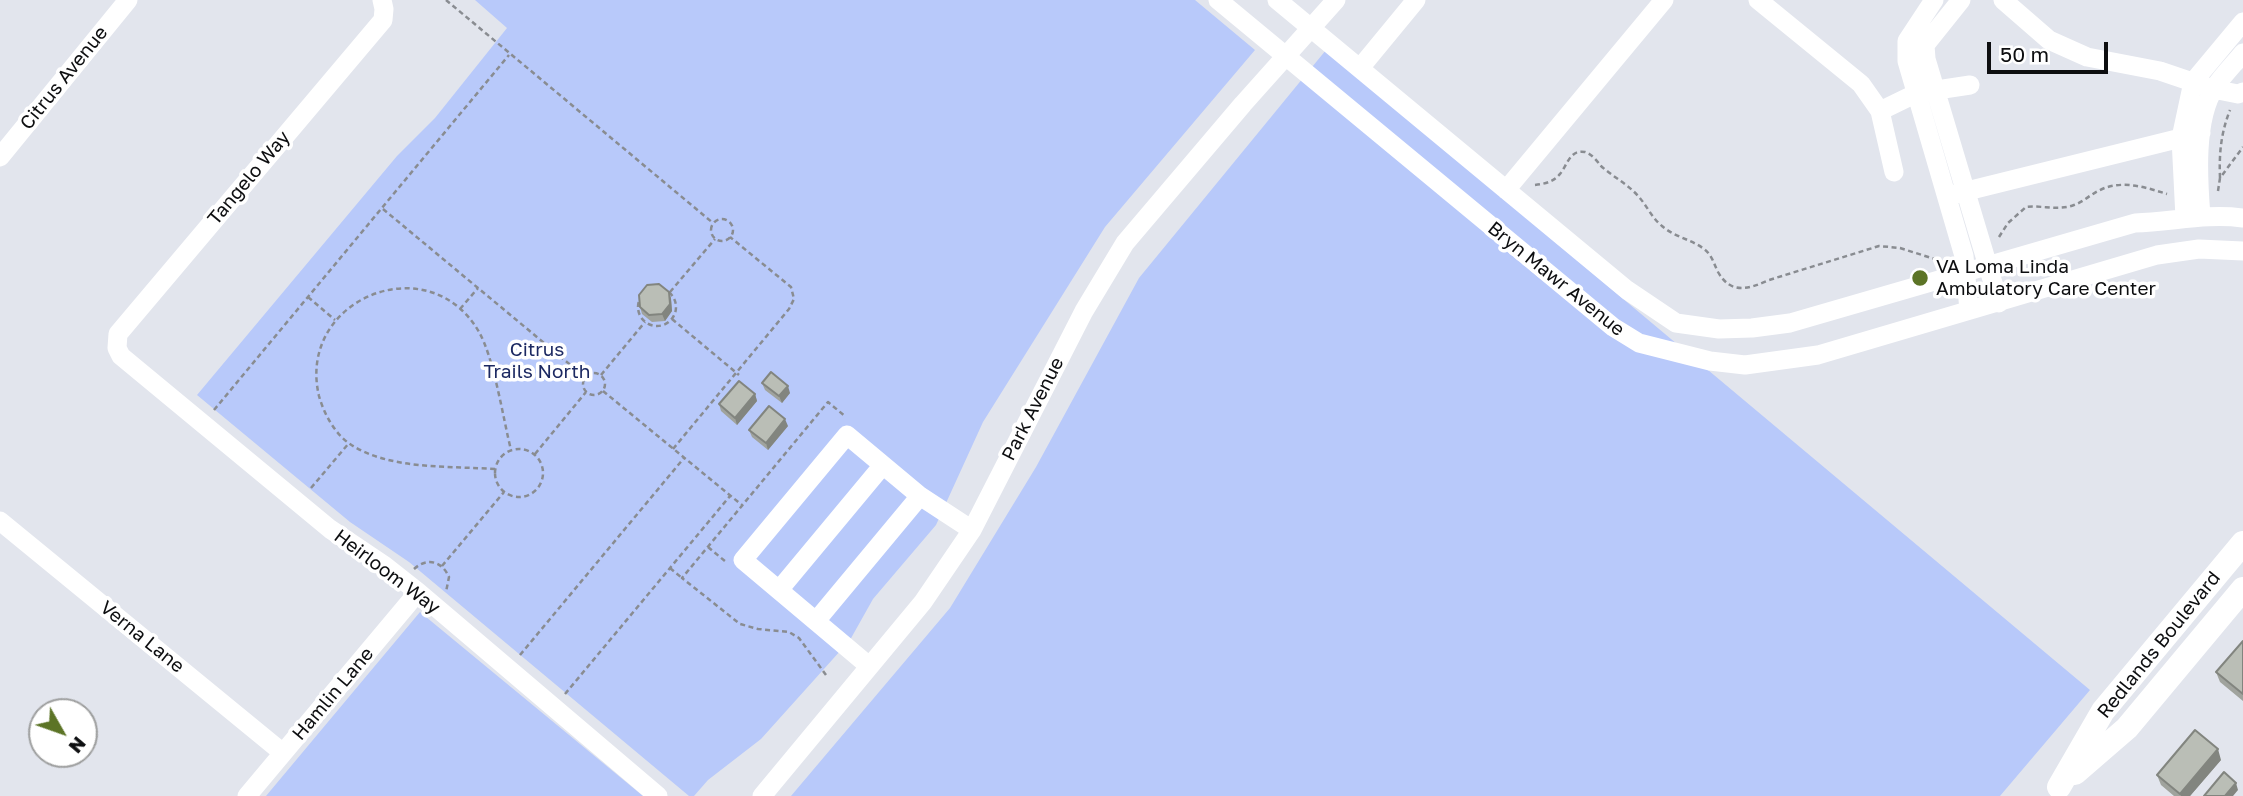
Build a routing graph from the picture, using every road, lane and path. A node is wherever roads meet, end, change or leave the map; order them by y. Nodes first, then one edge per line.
1 (128, 0) edge
2 (446, 0) edge
3 (1218, 0) edge
4 (1278, 0) edge
5 (1336, 0) edge
6 (1416, 0) edge
7 (1664, 0) edge
8 (1758, 0) edge
9 (1934, 0) edge
10 (1961, 0) edge
11 (2003, 0) edge
12 (383, 5) edge
13 (2243, 22) edge
14 (1312, 28) junction
15 (2243, 53) edge
16 (509, 55) junction
17 (1286, 57) junction
18 (1360, 68) junction
19 (2193, 82) junction
20 (1970, 85) dead end
21 (2213, 89) junction
22 (1926, 91) junction
23 (2239, 93) edge
24 (1880, 111) junction
25 (2201, 133) junction
26 (2181, 138) junction
27 (2243, 147) edge
28 (0, 157) edge
29 (1894, 173) dead end
30 (2220, 178) junction
31 (1530, 186) dead end
32 (1506, 190) junction
33 (2218, 193) dead end
34 (1957, 194) junction
35 (2173, 197) dead end
36 (382, 208) junction
37 (2193, 217) junction
38 (2243, 218) edge
39 (713, 223) junction
40 (730, 237) junction
41 (715, 239) junction
42 (1997, 239) dead end
43 (2243, 251) edge
44 (1944, 262) dead end
45 (1988, 266) junction
46 (1965, 272) junction
47 (478, 288) junction
48 (670, 292) junction
49 (308, 297) junction
50 (2000, 303) junction
51 (460, 309) junction
52 (1969, 310) junction
53 (671, 319) junction
54 (336, 320) junction
55 (645, 321) junction
56 (117, 348) joint
57 (738, 374) junction
58 (601, 375) junction
59 (586, 377) junction
60 (603, 391) junction
61 (586, 393) junction
62 (213, 411) dead end
63 (800, 427) dead end
64 (805, 430) dead end
65 (349, 443) junction
66 (673, 449) junction
67 (511, 450) junction
68 (536, 454) junction
69 (684, 458) junction
70 (883, 465) junction
71 (495, 469) junction
72 (308, 491) dead end
73 (504, 492) junction
74 (730, 496) junction
75 (920, 496) junction
76 (0, 521) edge
77 (972, 530) junction
78 (2243, 543) edge
79 (442, 566) junction
80 (670, 568) junction
81 (414, 569) dead end
82 (682, 578) junction
83 (2243, 589) edge
84 (779, 590) junction
85 (418, 592) junction
86 (444, 595) dead end
87 (816, 621) junction
88 (519, 656) dead end
89 (869, 666) junction
90 (826, 675) dead end
91 (565, 694) dead end
92 (283, 753) junction
93 (2056, 792) edge
94 (247, 796) edge
95 (658, 796) edge
96 (762, 796) edge

1 - 28 street, Citrus Avenue
2 - 16 path
3 - 17 street, Bryn Mawr Avenue
4 - 14 street, Bryn Mawr Avenue
5 - 14 street, Park Avenue
6 - 18 street
7 - 32 street
8 - 24 street
9 - 22 street
10 - 22 street
11 - 19 street
12 - 56 street, Tangelo Way
13 - 19 street
14 - 17 street, Park Avenue
14 - 18 street, Bryn Mawr Avenue
15 - 21 street
16 - 36 path
16 - 39 path
17 - 52 street, Bryn Mawr Avenue
17 - 77 street, Park Avenue
18 - 32 street, Bryn Mawr Avenue
19 - 21 street
19 - 26 street
20 - 22 street
21 - 23 street
21 - 25 street
22 - 24 street
22 - 34 street
23 - 30 path
24 - 29 street
25 - 26 street
25 - 37 street
26 - 34 street
26 - 37 street
27 - 30 path
30 - 33 path
31 - 44 path
32 - 46 street, Bryn Mawr Avenue
34 - 45 street
34 - 46 street
35 - 42 path
36 - 47 path
36 - 49 path
37 - 38 street, Bryn Mawr Avenue
37 - 45 street, Bryn Mawr Avenue
39 - 40 path
39 - 41 path
40 - 41 path
40 - 57 path
41 - 48 path
43 - 50 street, Bryn Mawr Avenue
45 - 46 street, Bryn Mawr Avenue
45 - 50 street
46 - 52 street
47 - 51 path
47 - 59 path
48 - 53 path
48 - 55 path
49 - 54 path
49 - 62 path
50 - 52 street, Bryn Mawr Avenue
51 - 54 path
51 - 67 path
53 - 55 path
53 - 57 path
54 - 65 path
55 - 58 path
56 - 85 street, Heirloom Way
57 - 66 path
58 - 59 path
58 - 60 path
59 - 61 path
60 - 61 path
60 - 66 path
61 - 68 path
63 - 64 path
65 - 71 path
65 - 72 path
66 - 69 path
67 - 68 path
67 - 71 path
68 - 73 path
69 - 74 path
69 - 88 path
70 - 75 street
70 - 84 street
70 - 84 street
71 - 73 path
73 - 79 path
74 - 80 path
74 - 82 path
75 - 77 street
75 - 87 street
76 - 92 street, Verna Lane
77 - 89 street, Park Avenue
78 - 93 main road, Redlands Boulevard
79 - 81 path
79 - 86 path
80 - 82 path
80 - 91 path
82 - 90 path
83 - 93 main road, Redlands Boulevard
84 - 87 street
85 - 92 street, Hamlin Lane
85 - 95 street, Heirloom Way
87 - 89 street
89 - 96 street, Park Avenue
92 - 94 street, Hamlin Lane

